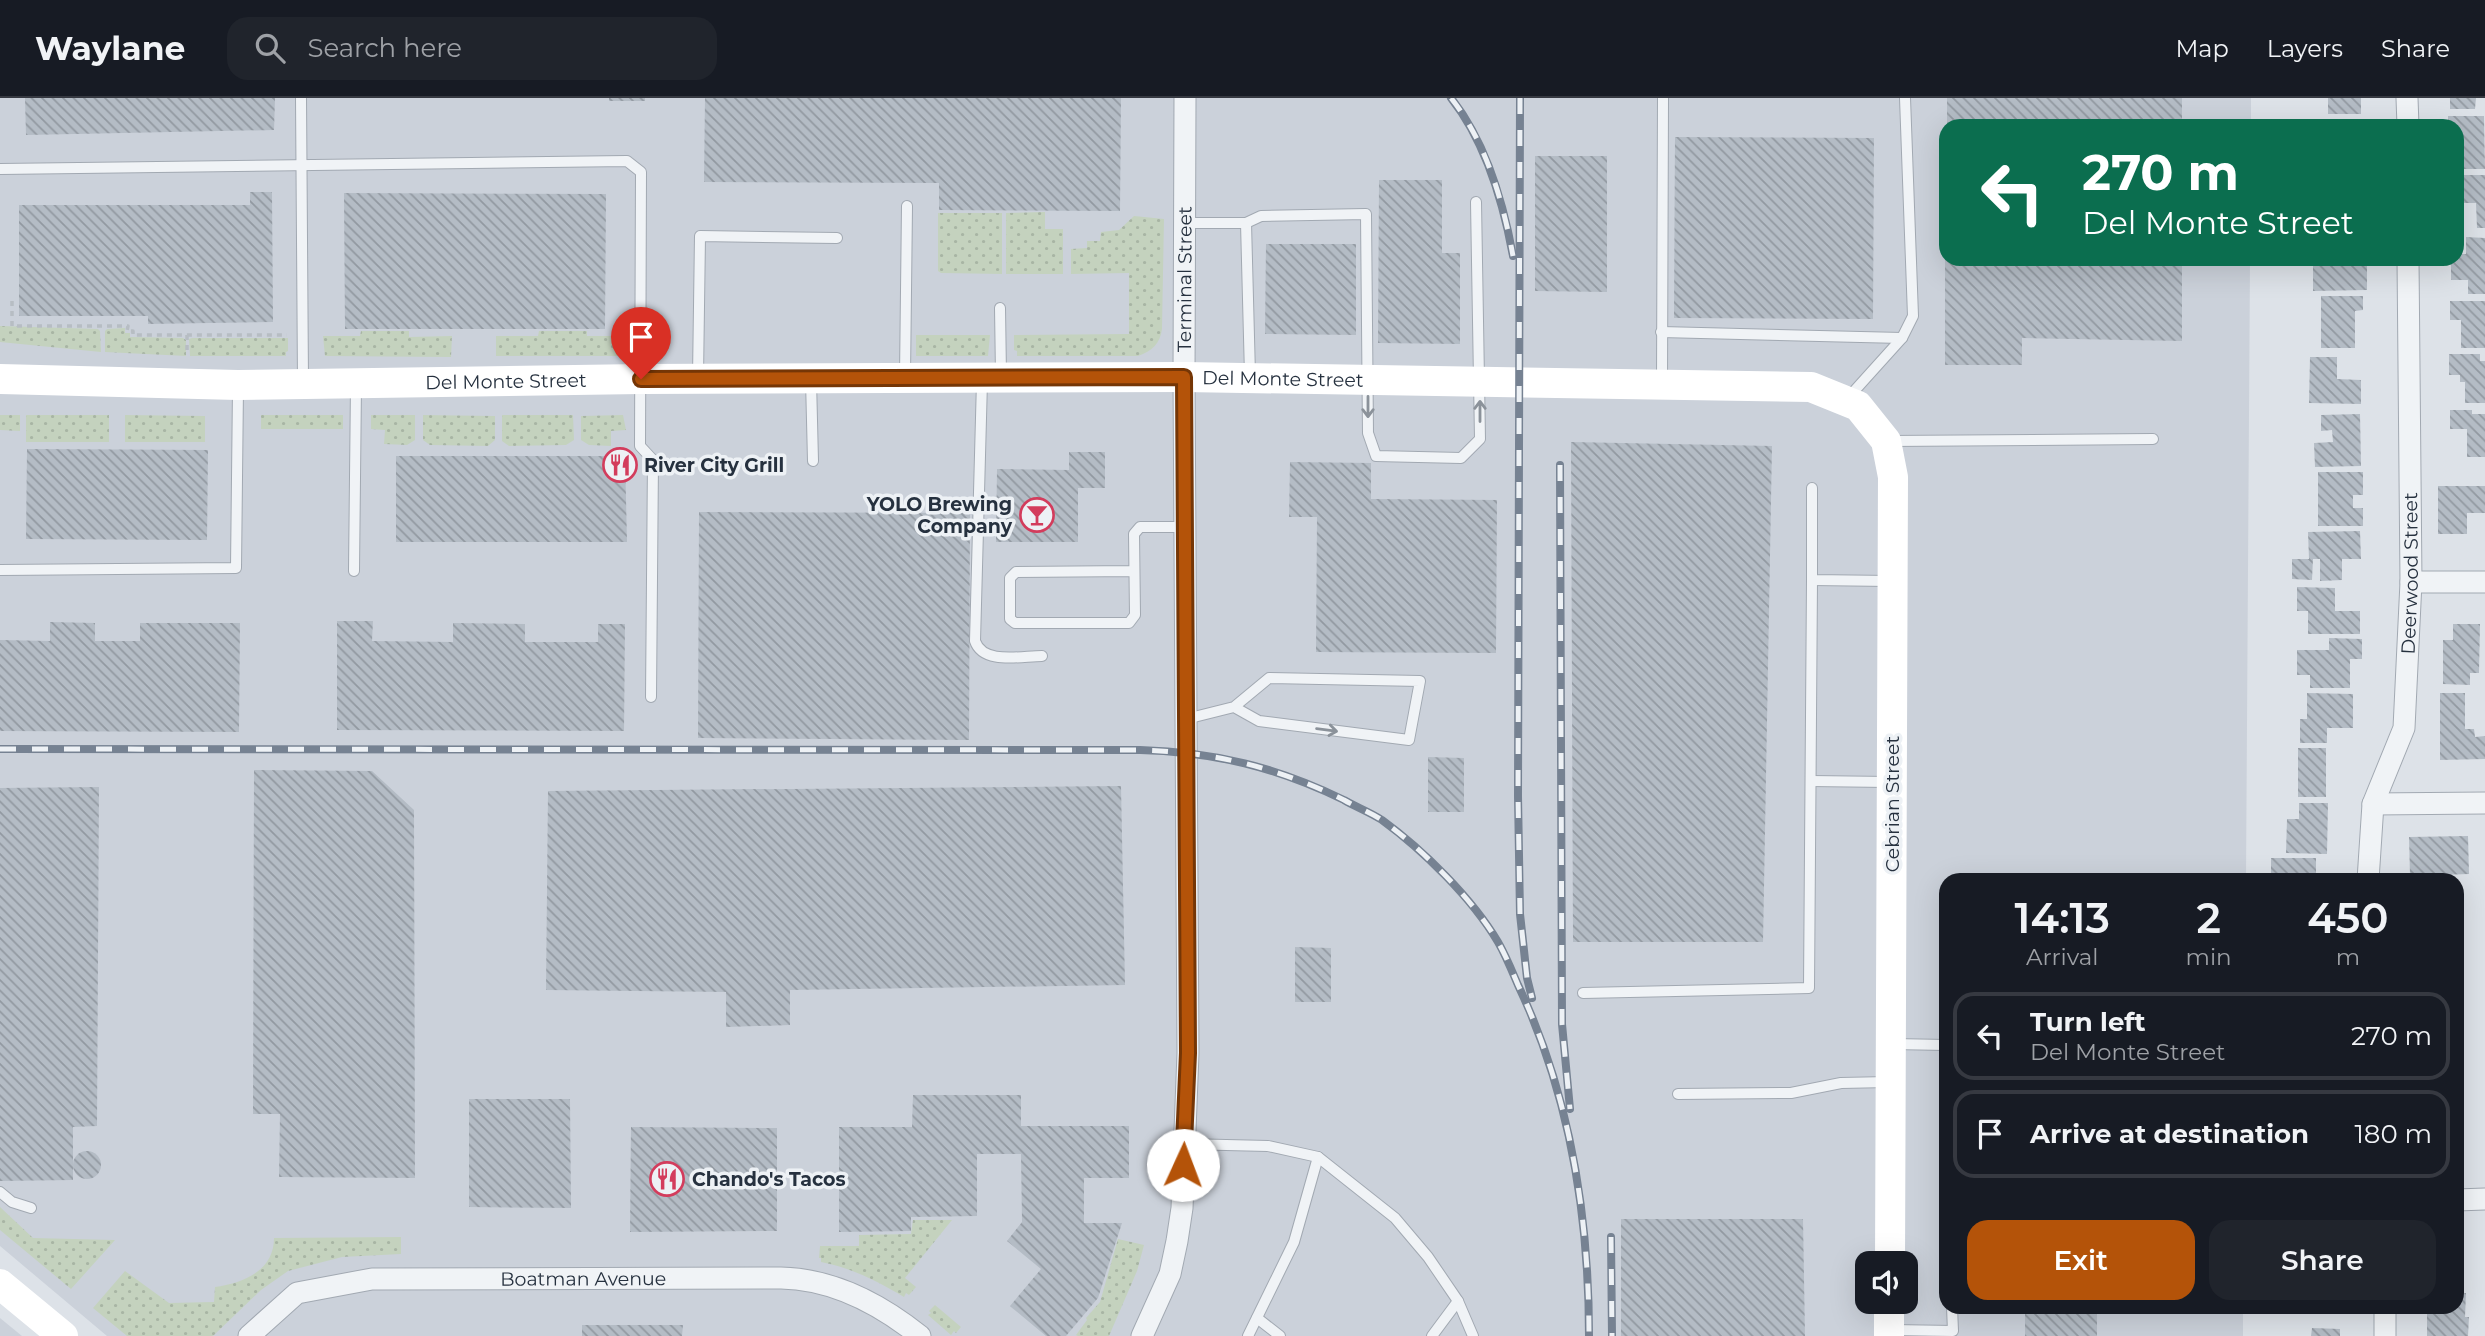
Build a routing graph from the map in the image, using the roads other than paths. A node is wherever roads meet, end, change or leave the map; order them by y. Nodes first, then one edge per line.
1 (301, 98) edge
2 (1185, 98) edge
3 (1663, 98) edge
4 (1905, 98) edge
5 (2407, 98) edge
6 (2408, 119) edge
7 (302, 165) junction
8 (0, 169) edge
9 (1476, 202) dead end
10 (908, 206) dead end
11 (1184, 223) junction
12 (1246, 223) junction
13 (837, 238) dead end
14 (2409, 266) edge
15 (1000, 308) dead end
16 (1661, 332) junction
17 (1902, 338) junction
18 (1184, 377) junction
19 (905, 378) junction
20 (992, 378) junction
21 (1250, 378) junction
22 (0, 379) edge
23 (641, 379) junction
24 (698, 379) junction
25 (810, 379) junction
26 (1368, 380) junction
27 (356, 382) junction
28 (1480, 382) junction
29 (303, 383) junction
30 (238, 385) junction
31 (1662, 385) junction
32 (1811, 387) joint
33 (1845, 401) junction
34 (2153, 439) dead end
35 (1886, 441) junction
36 (813, 461) dead end
37 (1812, 488) dead end
38 (1185, 527) junction
39 (0, 570) edge
40 (354, 571) dead end
41 (1135, 571) junction
42 (1812, 580) junction
43 (1892, 581) junction
44 (2411, 582) junction
45 (2485, 582) edge
46 (1042, 656) dead end
47 (651, 697) dead end
48 (1234, 707) junction
49 (1186, 719) junction
50 (1811, 781) junction
51 (1892, 783) junction
52 (2485, 803) edge
53 (2372, 804) junction
54 (2368, 873) edge
55 (1583, 993) dead end
56 (1891, 1044) junction
57 (1939, 1045) edge
58 (1891, 1082) junction
59 (1678, 1094) dead end
60 (1184, 1143) junction
61 (1318, 1157) junction
62 (0, 1192) edge
63 (2464, 1199) edge
64 (2485, 1199) edge
65 (31, 1208) dead end
66 (1890, 1251) edge
67 (0, 1284) edge
68 (1458, 1301) junction
69 (1952, 1314) edge
70 (2385, 1314) edge
71 (1257, 1318) junction
72 (1889, 1323) edge
73 (62, 1336) edge
74 (249, 1336) edge
75 (920, 1336) edge
76 (1142, 1336) edge
77 (1248, 1336) edge
78 (1280, 1336) edge
79 (1432, 1336) edge
80 (1473, 1336) edge
81 (2385, 1336) edge

1 - 7 lane
2 - 11 street, Terminal Street
3 - 16 lane
4 - 17 lane
5 - 6 street
7 - 8 lane
7 - 23 lane
7 - 29 lane
9 - 28 lane
10 - 19 lane
11 - 12 lane
11 - 18 street, Terminal Street
12 - 21 lane
12 - 26 lane
13 - 24 lane
14 - 44 street, Deerwood Street
15 - 20 lane
16 - 17 lane
16 - 31 lane
17 - 33 lane
18 - 20 street, Del Monte Street
18 - 21 street, Del Monte Street
18 - 38 street, Terminal Street
19 - 20 street, Del Monte Street
19 - 25 street, Del Monte Street
20 - 46 lane
21 - 26 street, Del Monte Street
22 - 30 street, Del Monte Street
23 - 24 street, Del Monte Street
23 - 27 street, Del Monte Street
23 - 47 lane
24 - 25 street, Del Monte Street
25 - 36 lane
26 - 28 street, Del Monte Street
26 -> 28 lane
27 - 29 street, Del Monte Street
27 - 40 lane
28 - 31 street, Del Monte Street
29 - 30 street, Del Monte Street
30 - 39 lane
31 - 32 street, Del Monte Street
32 - 33 street, Cebrian Street
33 - 35 street, Cebrian Street
34 - 35 lane
35 - 43 street, Cebrian Street
37 - 42 lane
38 - 41 lane
38 - 49 street, Terminal Street
41 - 41 lane
42 - 43 lane
42 - 50 lane
43 - 51 street, Cebrian Street
44 - 45 street
44 - 53 street, Deerwood Street
48 -> 48 lane
48 - 49 lane
49 - 60 street, Terminal Street
50 - 51 lane
50 - 55 lane
51 - 56 street, Cebrian Street
52 - 53 street
53 - 54 street, Deerwood Street
56 - 57 lane
56 - 58 street, Cebrian Street
58 - 59 lane
58 - 66 street, Cebrian Street
60 - 61 lane
60 - 76 street, Terminal Street
61 - 68 lane
61 - 71 lane
62 - 65 lane
63 - 64 street
67 - 73 street
68 - 79 lane
68 - 80 lane
69 - 72 lane
70 - 81 street
71 - 77 lane
71 - 78 lane
74 - 75 street, Boatman Avenue

